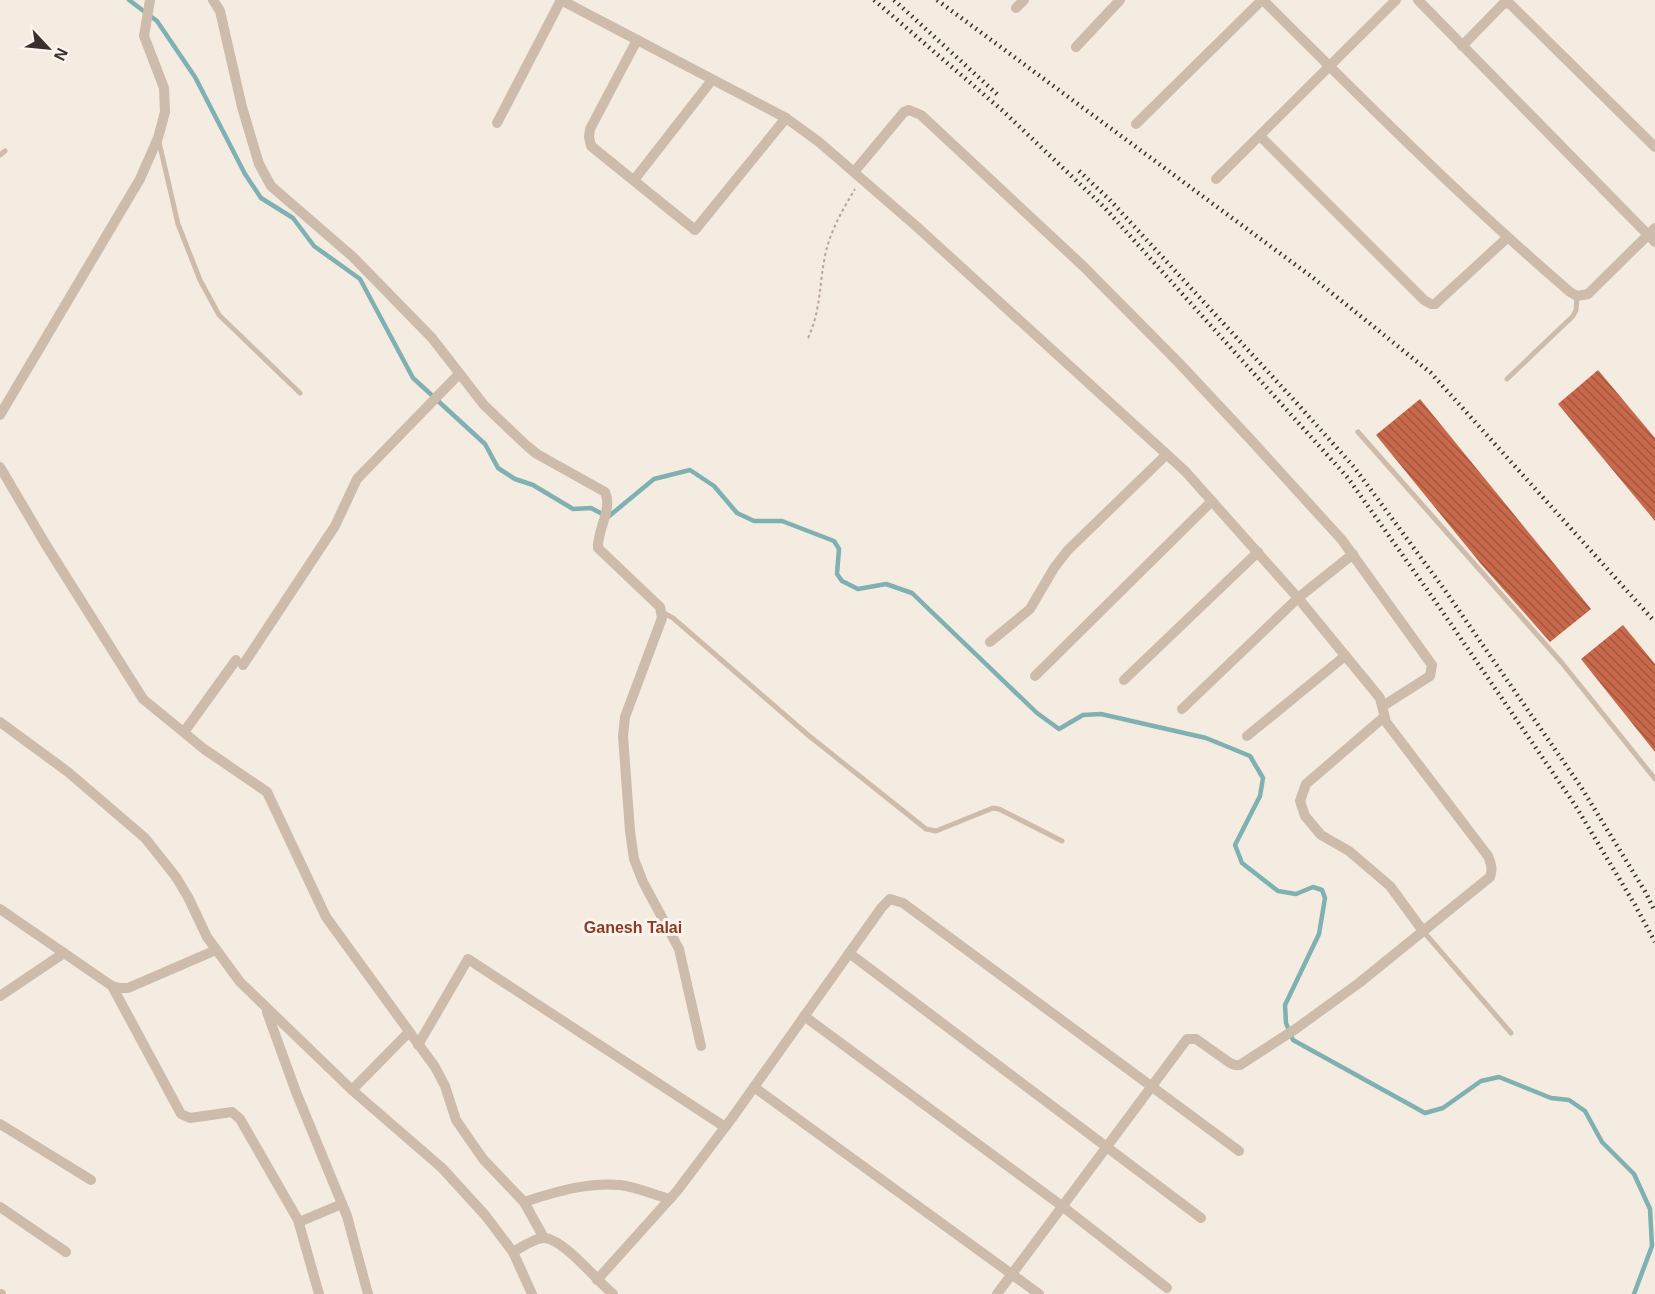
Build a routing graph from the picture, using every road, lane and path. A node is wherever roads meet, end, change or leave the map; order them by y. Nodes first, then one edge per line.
1 (150, 0) edge
2 (213, 0) edge
3 (561, 0) edge
4 (1120, 0) edge
5 (1262, 0) edge
6 (1396, 0) edge
7 (1418, 0) edge
8 (637, 40) junction
9 (1076, 46) dead end
10 (1462, 46) junction
11 (1330, 67) junction
12 (712, 80) junction
13 (786, 118) junction
14 (497, 123) dead end
15 (1136, 124) dead end
16 (1260, 136) junction
17 (158, 138) junction
18 (1655, 147) edge
19 (858, 176) junction
20 (1216, 179) dead end
21 (633, 180) junction
22 (1652, 235) edge
23 (1507, 238) junction
24 (1577, 296) junction
25 (808, 338) dead end
26 (459, 374) junction
27 (1507, 379) dead end
28 (300, 393) dead end
29 (0, 415) edge
30 (1358, 432) dead end
31 (1166, 455) junction
32 (0, 466) edge
33 (1212, 501) junction
34 (1258, 552) junction
35 (1353, 554) junction
36 (1298, 598) junction
37 (662, 612) junction
38 (990, 642) dead end
39 (1345, 656) junction
40 (1035, 676) dead end
41 (1124, 680) dead end
42 (1182, 709) dead end
43 (1384, 711) junction
44 (0, 722) edge
45 (184, 732) junction
46 (1247, 736) dead end
47 (1655, 779) edge
48 (1062, 841) dead end
49 (0, 909) edge
50 (1423, 931) junction
51 (216, 950) junction
52 (64, 952) junction
53 (849, 953) junction
54 (112, 986) junction
55 (0, 996) edge
56 (266, 1009) junction
57 (804, 1016) junction
58 (409, 1032) junction
59 (1511, 1033) dead end
60 (418, 1045) junction
61 (701, 1046) dead end
62 (754, 1087) junction
63 (1151, 1087) junction
64 (352, 1090) junction
65 (0, 1124) edge
66 (725, 1127) junction
67 (1106, 1146) junction
68 (1239, 1151) dead end
69 (91, 1180) dead end
70 (670, 1199) junction
71 (524, 1202) junction
72 (342, 1204) junction
73 (1062, 1206) junction
74 (0, 1207) edge
75 (1201, 1218) dead end
76 (299, 1222) junction
77 (544, 1238) junction
78 (66, 1252) dead end
79 (513, 1252) junction
80 (1011, 1275) junction
81 (597, 1280) junction
82 (1167, 1288) dead end
83 (319, 1294) edge
84 (368, 1294) edge
85 (532, 1294) edge
86 (613, 1294) edge
87 (997, 1294) edge
88 (1039, 1294) edge

1 - 17 street
2 - 26 street
3 - 8 street
3 - 14 street
4 - 9 street
5 - 11 street
5 - 15 street
6 - 11 street
7 - 10 street
8 - 12 street
8 - 21 street
10 - 18 street
10 - 22 street
11 - 16 street
11 - 23 street
12 - 13 street
12 - 21 street
13 - 19 street
13 - 21 street
16 - 20 street
16 - 23 street
17 - 28 lane
17 - 29 street
19 - 25 path
19 - 31 street
19 - 35 street
22 - 24 street
23 - 24 street
24 - 27 lane
26 - 37 street
26 - 45 street
30 - 47 lane
31 - 33 street
31 - 38 street
32 - 45 street
33 - 34 street
33 - 40 street
34 - 36 street
34 - 41 street
35 - 36 street
35 - 43 street
36 - 39 street
36 - 42 street
37 - 48 lane
37 - 61 street
39 - 43 street
39 - 46 street
43 - 50 street
43 - 50 street
44 - 51 street
45 - 58 street
49 - 52 street
50 - 59 lane
50 - 63 street
51 - 54 street
51 - 56 street
52 - 54 street
52 - 55 street
53 - 57 street
53 - 63 street
53 - 67 street
54 - 76 street
56 - 64 street
56 - 72 street
57 - 62 street
57 - 73 street
58 - 60 street
58 - 64 street
60 - 66 street
60 - 71 street
62 - 66 street
62 - 80 street
63 - 67 street
63 - 68 street
64 - 79 street
65 - 69 street
66 - 70 street
67 - 73 street
67 - 75 street
70 - 71 street
70 - 81 street
71 - 77 street
72 - 76 street
72 - 84 street
73 - 80 street
73 - 82 street
74 - 78 street
76 - 83 street
77 - 79 street
77 - 81 street
79 - 85 street
80 - 87 street
80 - 88 street
81 - 86 street

